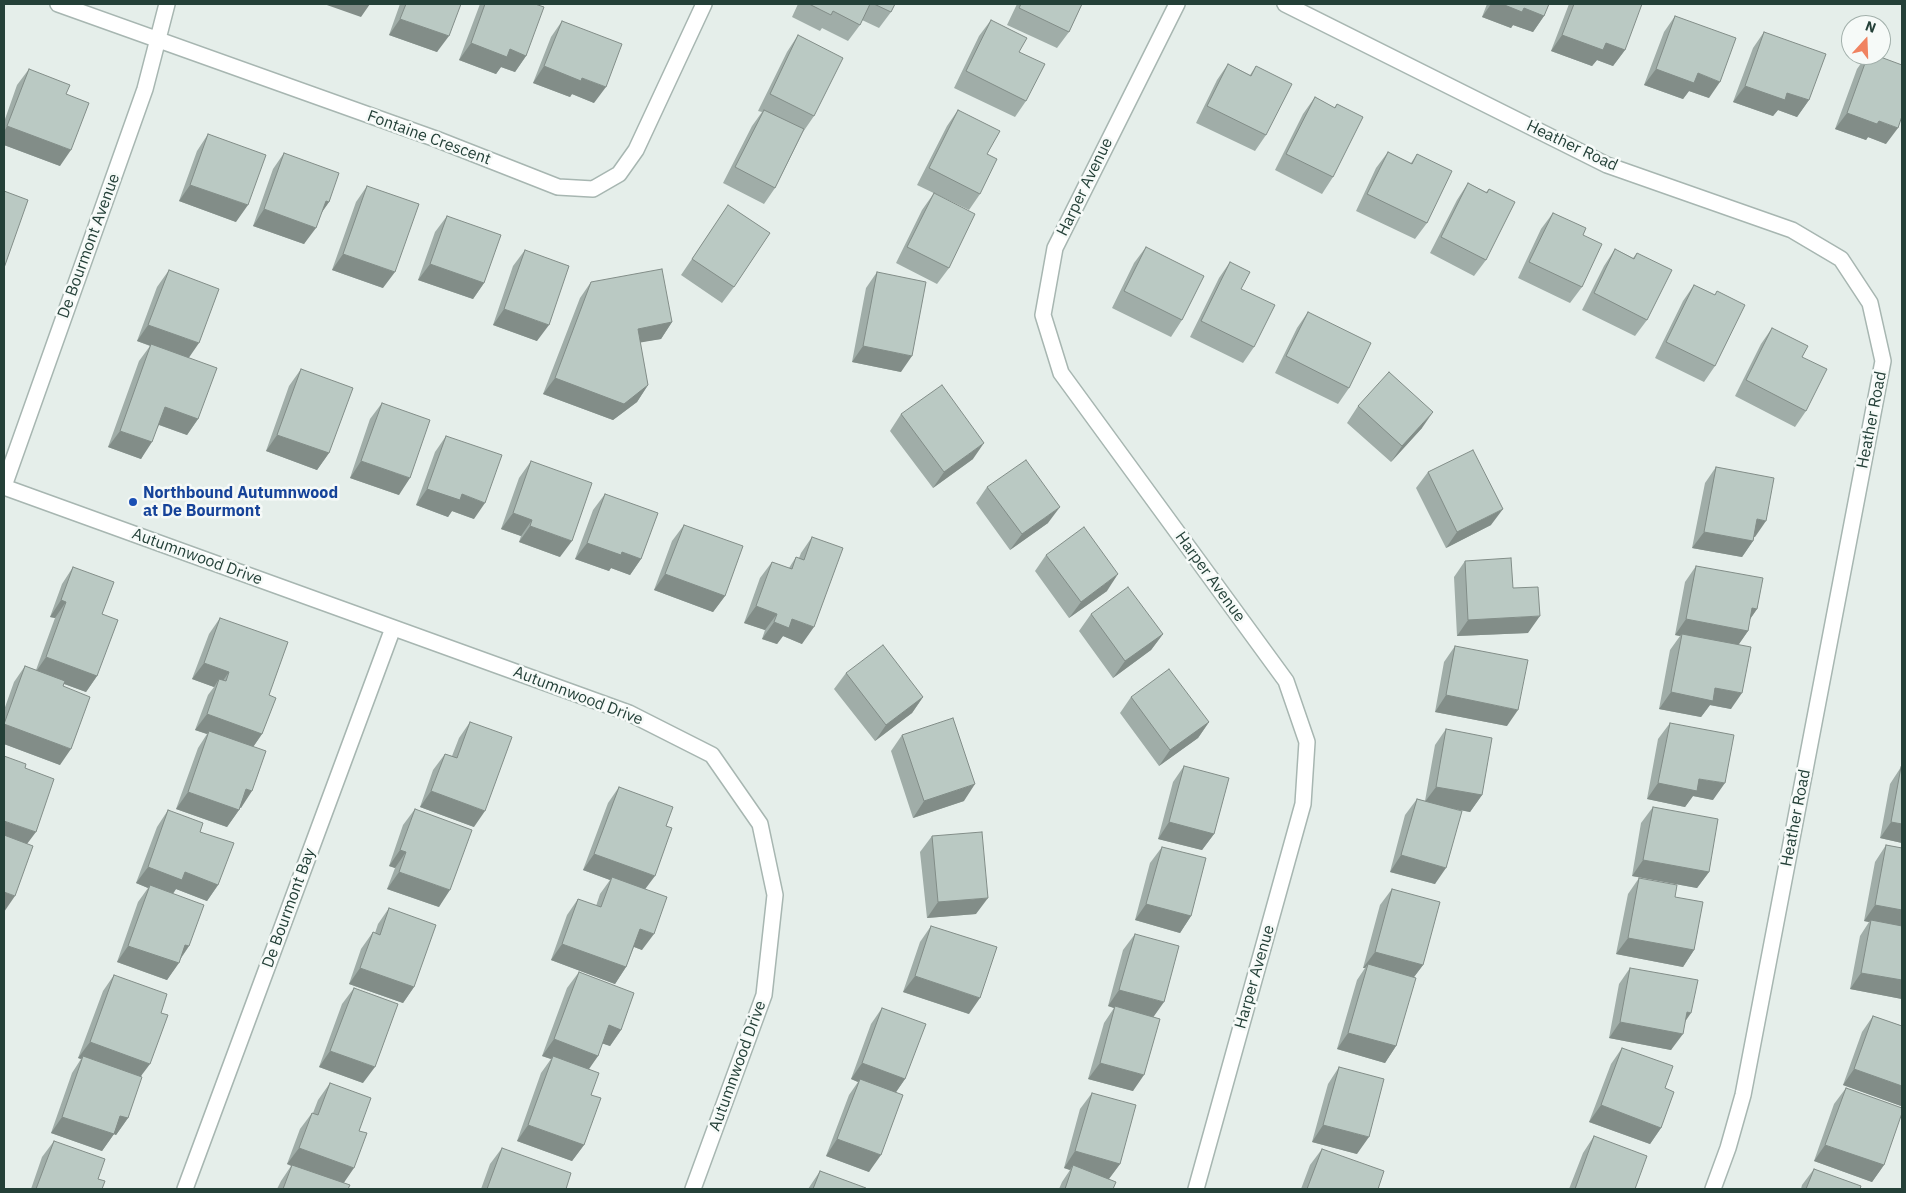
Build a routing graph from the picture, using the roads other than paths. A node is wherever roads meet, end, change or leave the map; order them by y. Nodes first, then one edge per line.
1 (58, 4) edge
2 (167, 4) edge
3 (704, 4) edge
4 (1176, 4) edge
5 (1285, 4) edge
6 (158, 41) junction
7 (4, 486) edge
8 (393, 628) junction
9 (185, 1189) edge
10 (693, 1189) edge
11 (1196, 1189) edge
12 (1713, 1189) edge

1 - 6 street, Fontaine Crescent
2 - 6 street, De Bourmont Avenue
3 - 6 street, Fontaine Crescent
4 - 11 street, Harper Avenue
5 - 12 street, Heather Road
6 - 7 street, De Bourmont Avenue
7 - 8 street, Autumnwood Drive
8 - 9 street, De Bourmont Bay
8 - 10 street, Autumnwood Drive

